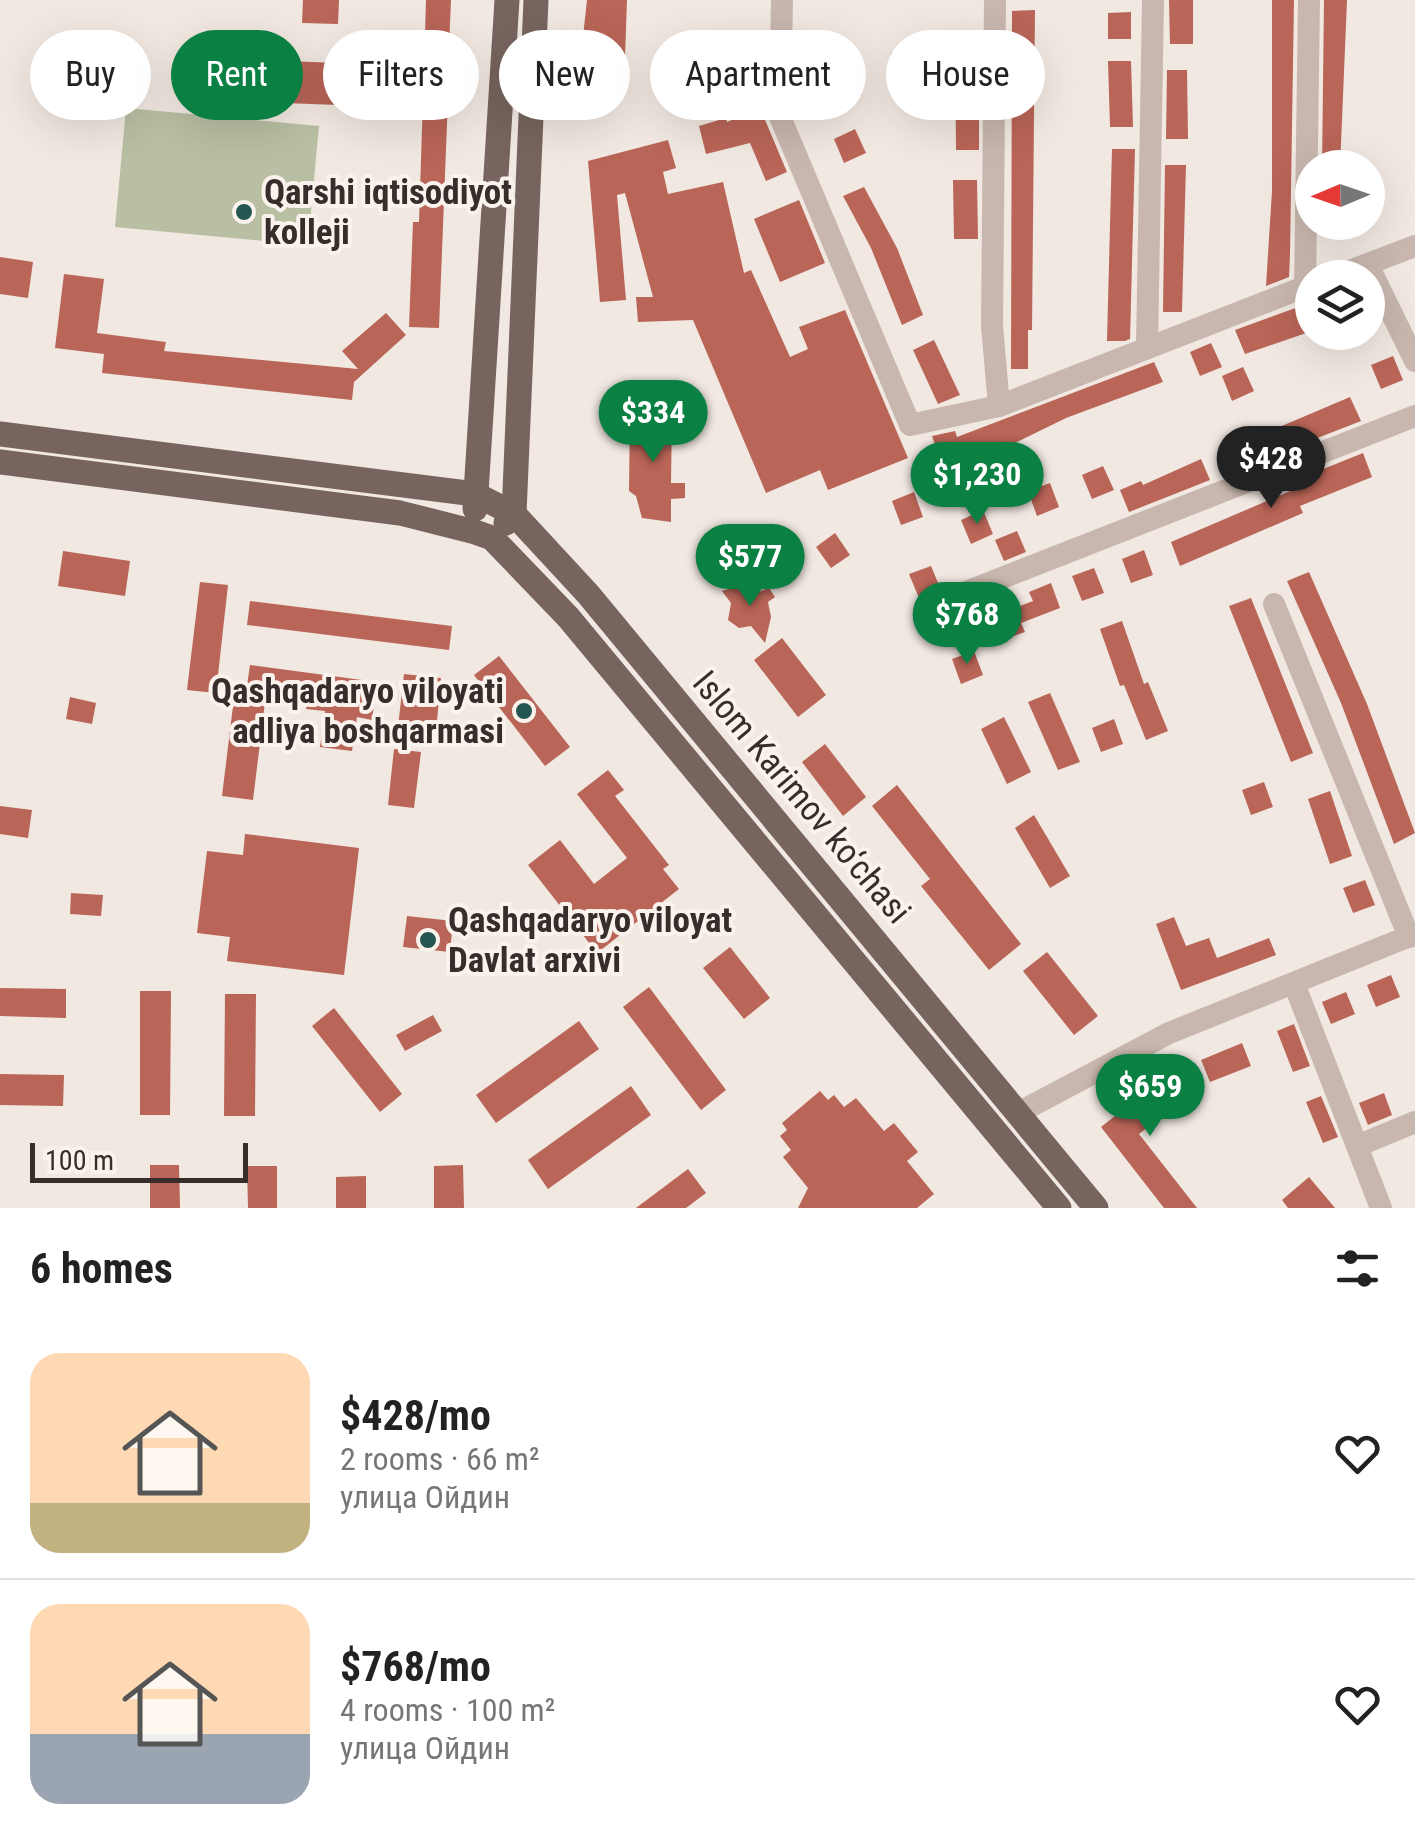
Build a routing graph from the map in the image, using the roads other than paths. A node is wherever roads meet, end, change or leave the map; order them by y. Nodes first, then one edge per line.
1 (507, 0) edge
2 (536, 0) edge
3 (782, 0) edge
4 (996, 0) edge
5 (1153, 0) edge
6 (1309, 0) edge
7 (781, 30) edge
8 (781, 120) edge
9 (1415, 246) edge
10 (1309, 260) edge
11 (1380, 260) edge
12 (1295, 290) edge
13 (1385, 300) edge
14 (1147, 348) junction
15 (1415, 361) edge
16 (999, 406) junction
17 (1415, 416) edge
18 (0, 434) edge
19 (0, 462) edge
20 (475, 494) junction
21 (514, 514) junction
22 (484, 535) junction
23 (966, 592) dead end
24 (1274, 604) dead end
25 (758, 801) junction
26 (736, 823) junction
27 (1412, 935) edge
28 (1295, 986) junction
29 (1018, 1112) junction
30 (1415, 1122) edge
31 (1357, 1146) junction
32 (1059, 1208) edge
33 (1096, 1208) edge
34 (1381, 1208) edge

1 - 20 main road
2 - 21 main road
3 - 7 street
4 - 16 street
5 - 14 street
6 - 10 street
8 - 16 street
9 - 11 street
12 - 14 street
13 - 15 street
14 - 16 street
17 - 23 street
18 - 20 main road, Islom Karimov ko‘chasi
19 - 22 main road
20 - 21 main road, Islom Karimov ko‘chasi
20 - 22 main road
21 - 22 main road
21 - 25 main road, Islom Karimov ko‘chasi
22 - 26 main road, Islom Karimov ko‘chasi
24 - 27 street
25 - 26 main road
25 - 29 main road, Islom Karimov ko‘chasi
26 - 32 main road, Islom Karimov ko‘chasi
27 - 28 street
28 - 29 street
28 - 31 street
29 - 33 main road, Islom Karimov ko‘chasi
30 - 31 street
31 - 34 street

